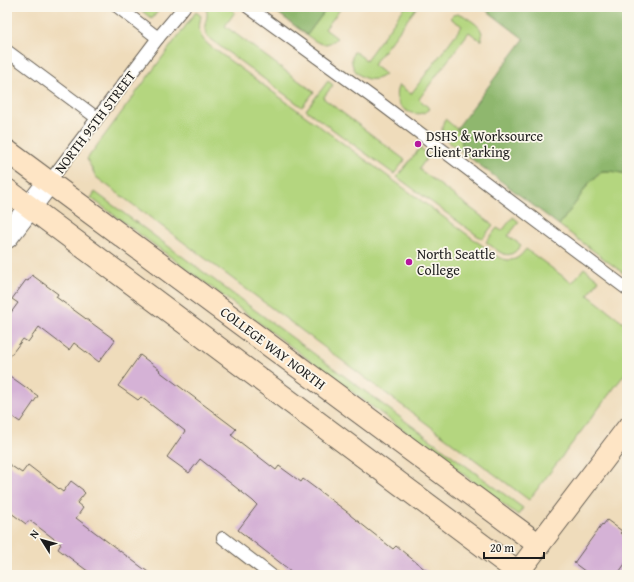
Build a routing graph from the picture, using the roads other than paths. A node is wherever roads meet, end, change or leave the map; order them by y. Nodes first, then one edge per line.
1 (118, 7) edge
2 (184, 7) edge
3 (248, 7) edge
4 (158, 38) junction
5 (7, 50) edge
6 (97, 118) junction
7 (7, 151) edge
8 (49, 182) junction
9 (7, 190) edge
10 (30, 208) junction
11 (7, 237) edge
12 (627, 288) edge
13 (627, 428) edge
14 (223, 538) dead end
15 (539, 545) junction
16 (517, 574) edge
17 (271, 575) edge

1 - 4 lane
2 - 4 lane, NORTH 95TH STREET
3 - 12 lane
4 - 6 lane, NORTH 95TH STREET
5 - 6 lane
6 - 8 lane, NORTH 95TH STREET
7 - 8 street, COLLEGE WAY NORTH
8 - 10 street, NORTH 95TH STREET
8 - 15 street, COLLEGE WAY NORTH
9 - 10 street
10 - 11 street, NORTH 95TH STREET
10 - 16 street
13 - 15 street
14 - 17 lane
15 - 16 street

